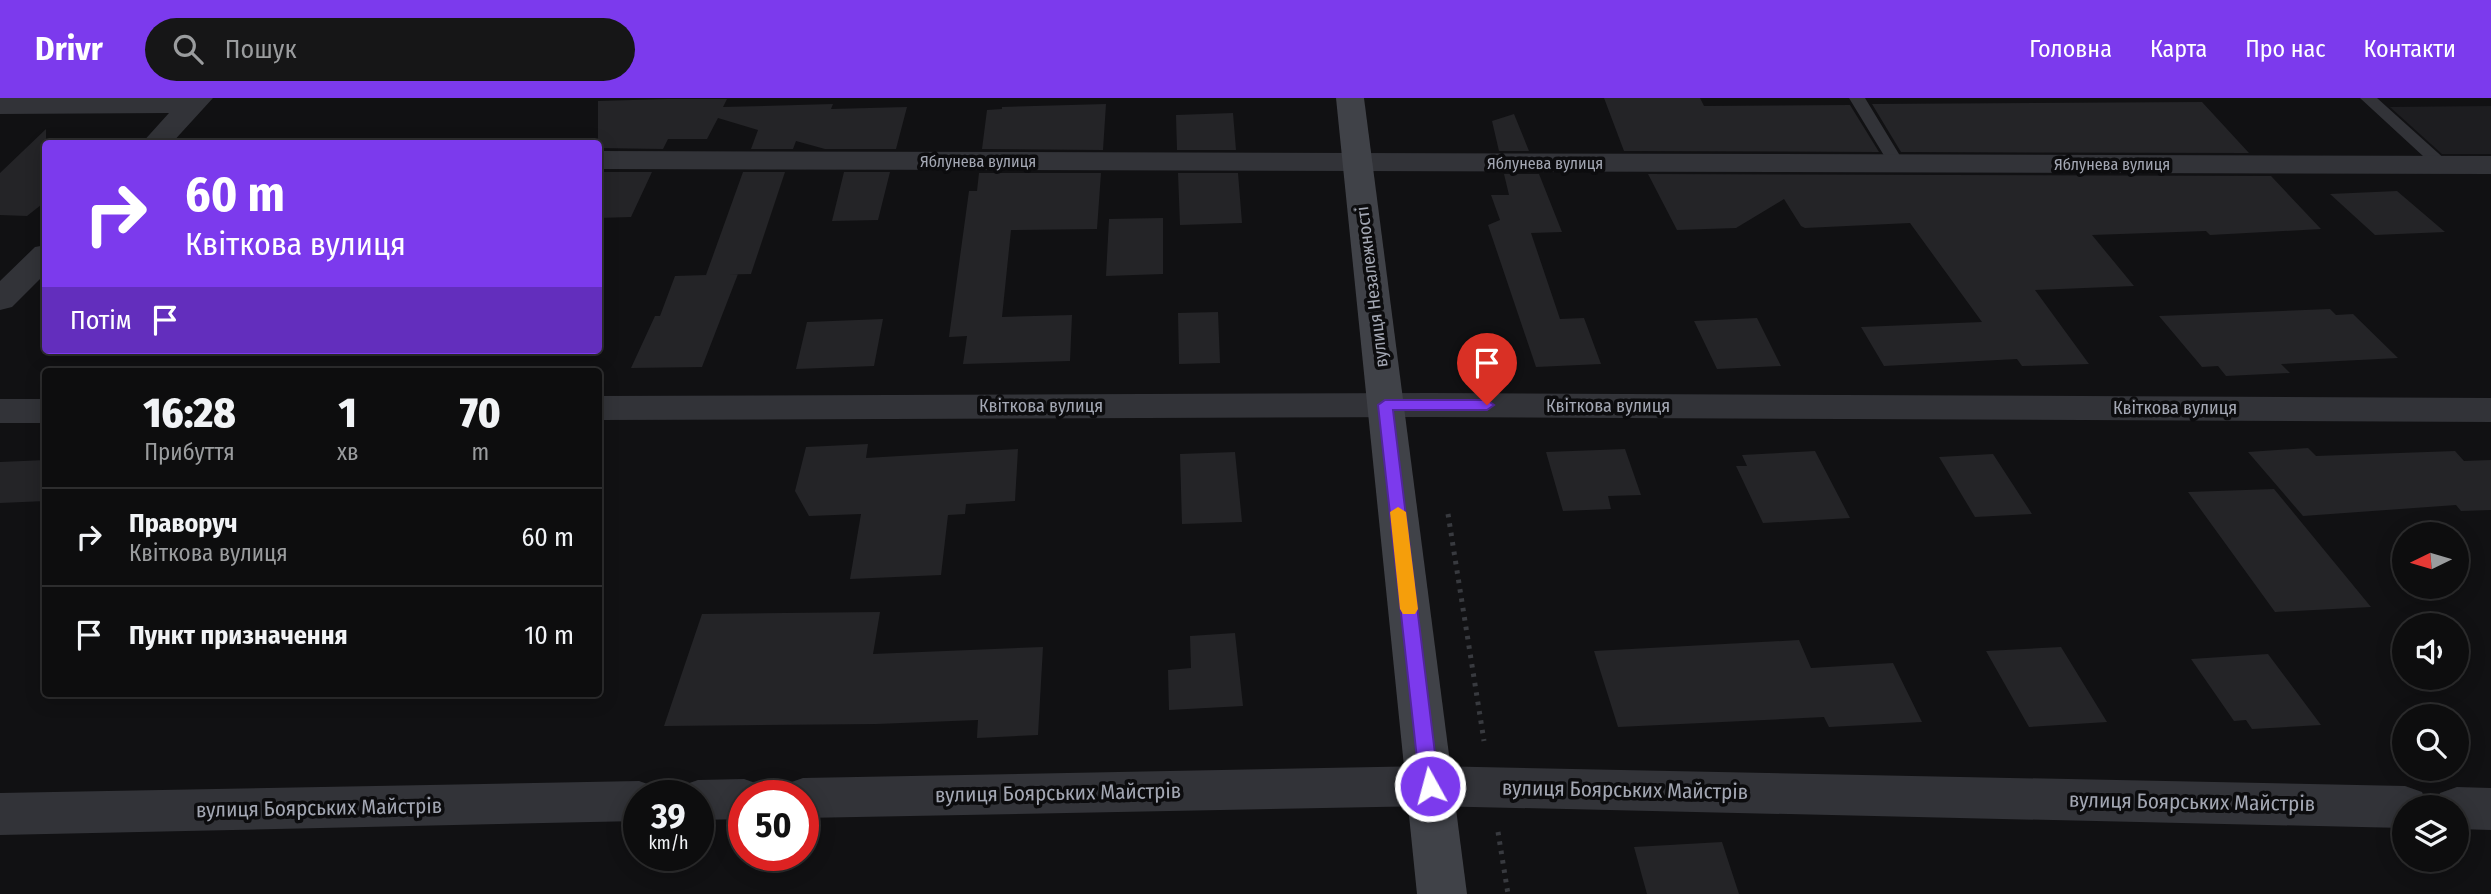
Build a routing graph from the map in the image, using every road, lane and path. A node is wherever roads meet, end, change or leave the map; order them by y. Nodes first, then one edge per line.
1 (1350, 98) edge
2 (1857, 98) edge
3 (2368, 98) edge
4 (197, 101) edge
5 (0, 106) edge
6 (159, 140) edge
7 (602, 160) edge
8 (1357, 162) junction
9 (1897, 163) junction
10 (2442, 164) junction
11 (2491, 165) edge
12 (42, 258) edge
13 (0, 300) edge
14 (1385, 405) junction
15 (602, 408) edge
16 (2491, 410) edge
17 (0, 411) edge
18 (42, 411) edge
19 (1446, 500) dead end
20 (1430, 786) junction
21 (1491, 787) junction
22 (819, 798) edge
23 (623, 802) edge
24 (2392, 807) edge
25 (2469, 808) edge
26 (2491, 809) edge
27 (0, 814) edge
28 (1442, 894) edge
29 (1508, 894) edge

1 - 8 main road, вулиця Незалежності
2 - 9 lane
3 - 10 lane
4 - 5 street
4 - 6 street
7 - 8 street, Яблунева вулиця
8 - 9 street, Яблунева вулиця
8 - 14 main road, вулиця Незалежності
9 - 10 street, Яблунева вулиця
10 - 11 street, Яблунева вулиця
12 - 13 street
14 - 15 street, Квіткова вулиця
14 - 16 street, Квіткова вулиця
14 - 20 main road, вулиця Незалежності
17 - 18 street
19 - 21 path
20 - 21 street, вулиця Боярських Майстрів
20 - 22 street, вулиця Боярських Майстрів
20 - 28 main road, вулиця Незалежності
21 - 24 street, вулиця Боярських Майстрів
21 - 29 path
23 - 27 street, вулиця Боярських Майстрів
25 - 26 street

